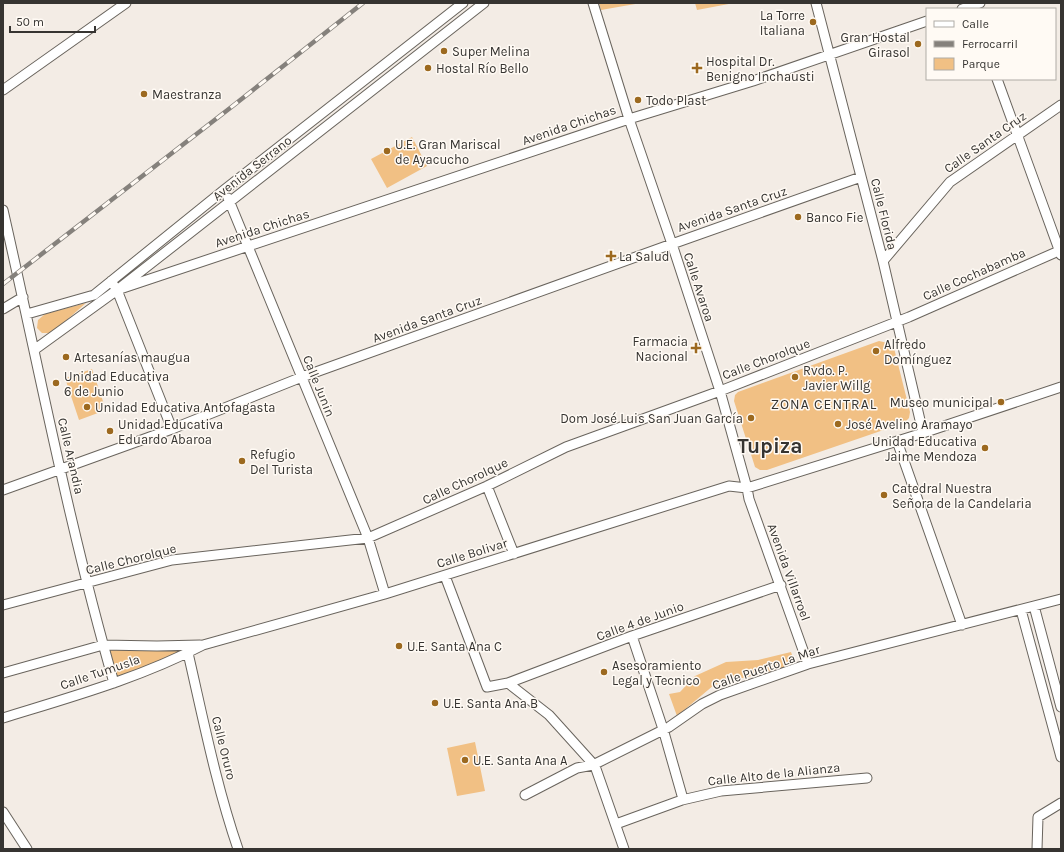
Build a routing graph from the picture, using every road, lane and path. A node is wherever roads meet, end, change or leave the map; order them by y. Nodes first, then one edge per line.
1 (126, 3) edge
2 (463, 3) edge
3 (484, 3) edge
4 (592, 3) edge
5 (816, 3) edge
6 (980, 3) edge
7 (968, 7) edge
8 (926, 21) edge
9 (829, 54) junction
10 (997, 80) edge
11 (3, 90) edge
12 (1061, 106) edge
13 (629, 119) junction
14 (1017, 135) junction
15 (861, 177) junction
16 (224, 190) junction
17 (230, 202) junction
18 (3, 210) edge
19 (672, 244) junction
20 (249, 247) junction
21 (1061, 252) edge
22 (883, 261) junction
23 (111, 281) junction
24 (117, 290) junction
25 (23, 297) junction
26 (3, 309) edge
27 (27, 314) junction
28 (896, 322) junction
29 (34, 350) junction
30 (302, 378) junction
31 (1061, 387) edge
32 (720, 391) junction
33 (172, 429) junction
34 (923, 433) junction
35 (897, 441) junction
36 (60, 470) junction
37 (488, 486) junction
38 (747, 488) junction
39 (3, 490) edge
40 (368, 538) junction
41 (514, 554) junction
42 (445, 576) junction
43 (87, 583) junction
44 (781, 585) junction
45 (385, 594) junction
46 (1061, 599) edge
47 (3, 605) edge
48 (1034, 606) junction
49 (1021, 610) junction
50 (962, 625) junction
51 (632, 636) junction
52 (203, 644) junction
53 (103, 645) junction
54 (188, 653) junction
55 (808, 664) junction
56 (3, 673) edge
57 (114, 683) junction
58 (508, 683) junction
59 (1061, 707) edge
60 (3, 718) edge
61 (664, 729) junction
62 (1061, 757) edge
63 (593, 765) junction
64 (867, 778) dead end
65 (525, 795) dead end
66 (684, 799) junction
67 (1061, 803) edge
68 (3, 812) edge
69 (616, 824) junction
70 (27, 849) edge
71 (238, 849) edge
72 (624, 849) edge
73 (1037, 849) edge

1 - 11 street
2 - 16 street, Avenida Serrano
3 - 17 street, Avenida Serrano
4 - 13 street, Calle Avaroa
5 - 9 street, Calle Florida
6 - 7 street
8 - 9 street, Avenida Chichas
9 - 13 street, Avenida Chichas
9 - 15 street, Calle Florida
10 - 14 street
12 - 14 street, Calle Santa Cruz
13 - 19 street, Calle Avaroa
13 - 20 street, Avenida Chichas
14 - 21 street
14 - 22 street, Calle Santa Cruz
15 - 19 street, Avenida Santa Cruz
15 - 22 street, Calle Florida
16 - 17 street, Calle Junin
16 - 23 street, Avenida Serrano
17 - 20 street, Calle Junin
17 - 24 street, Avenida Serrano
18 - 25 street, Calle Arandia
19 - 30 street, Avenida Santa Cruz
19 - 32 street, Calle Avaroa
20 - 24 street, Avenida Chichas
20 - 30 street, Calle Junin
21 - 28 street, Calle Cochabamba
22 - 28 street, Calle Florida
23 - 24 street
23 - 27 street, Avenida Serrano
24 - 29 street, Avenida Serrano
24 - 33 street
25 - 26 street
25 - 27 street, Calle Arandia
27 - 29 street, Calle Arandia
28 - 32 street, Calle Chorolque
28 - 34 street, Calle Florida
29 - 36 street, Calle Arandia
30 - 33 street, Avenida Santa Cruz
30 - 40 street, Calle Junin
31 - 34 street
32 - 37 street, Calle Chorolque
32 - 38 street, Calle Avaroa
33 - 36 street, Avenida Santa Cruz
34 - 35 street
35 - 38 street
35 - 50 street
36 - 39 street, Avenida Santa Cruz
36 - 43 street, Calle Arandia
37 - 40 street, Calle Chorolque
37 - 41 street
38 - 41 street, Calle Bolivar
38 - 44 street, Avenida Villarroel
40 - 43 street, Calle Chorolque
40 - 45 street, Calle Junin
41 - 42 street, Calle Bolivar
42 - 45 street, Calle Bolivar
42 - 58 street, Calle 4 de Junio
43 - 47 street, Calle Chorolque
43 - 53 street, Calle Arandia
44 - 51 street, Calle 4 de Junio
44 - 55 street, Avenida Villarroel
45 - 52 street, Calle Bolivar
46 - 48 street, Calle Puerto La Mar
48 - 49 street, Calle Puerto La Mar
48 - 59 street
49 - 50 street, Calle Puerto La Mar
49 - 62 street
50 - 55 street, Calle Puerto La Mar
51 - 58 street, Calle 4 de Junio
51 - 61 street
52 - 53 street
52 - 54 street, Calle Tumusla
53 - 56 street
53 - 57 street, Calle Arandia
54 - 57 street, Calle Tumusla
54 - 71 street, Calle Oruro
55 - 61 street, Calle Puerto La Mar
57 - 60 street, Calle Tumusla
58 - 63 street
61 - 63 street, Calle Puerto La Mar
61 - 66 street
63 - 65 street, Calle Puerto La Mar
63 - 69 street
64 - 66 street, Calle Alto de la Alianza
66 - 69 street, Calle Alto de la Alianza
67 - 73 street
68 - 70 street
69 - 72 street

